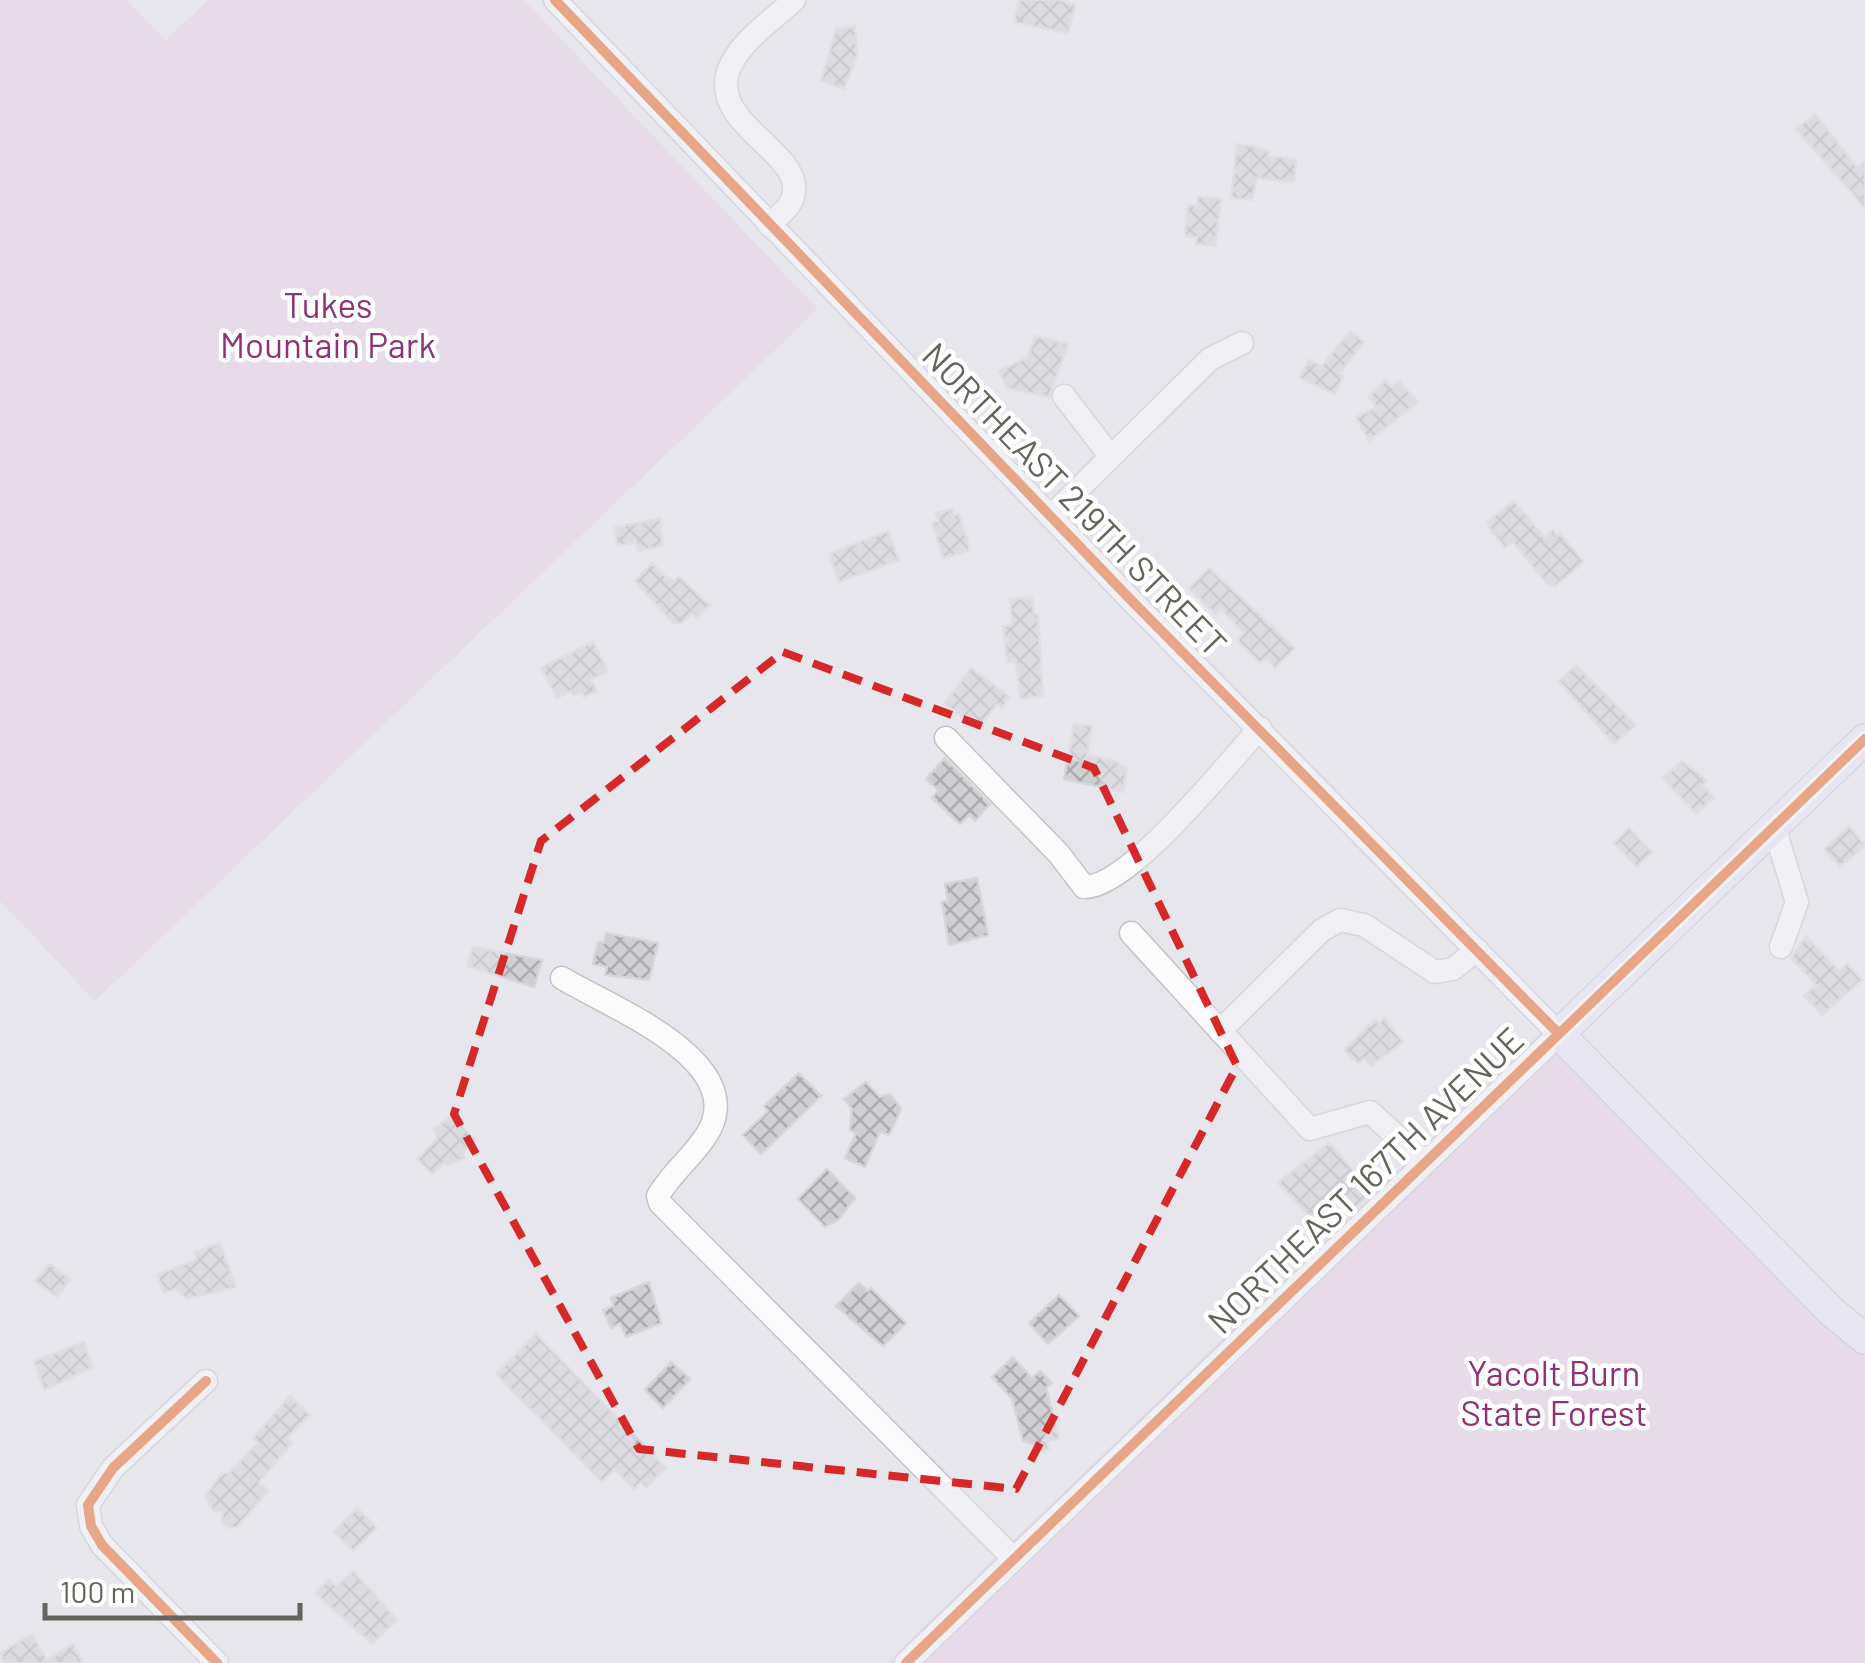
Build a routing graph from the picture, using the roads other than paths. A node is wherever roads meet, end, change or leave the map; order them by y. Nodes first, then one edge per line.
1 (555, 0) edge
2 (794, 0) edge
3 (770, 225) junction
4 (1242, 343) dead end
5 (1064, 396) dead end
6 (1111, 457) junction
7 (1051, 516) junction
8 (1260, 728) junction
9 (946, 738) dead end
10 (1865, 739) edge
11 (1774, 826) junction
12 (1132, 933) dead end
13 (1781, 947) dead end
14 (1477, 950) junction
15 (562, 978) dead end
16 (1220, 1031) junction
17 (1559, 1034) junction
18 (1424, 1162) junction
19 (1865, 1339) edge
20 (206, 1381) dead end
21 (1014, 1559) junction
22 (217, 1663) edge
23 (906, 1663) edge

1 - 3 street, NORTHEAST 219TH STREET
2 - 3 street
3 - 7 street, NORTHEAST 219TH STREET
4 - 6 street
5 - 6 street
6 - 7 street
7 - 8 street, NORTHEAST 219TH STREET
8 - 9 street
8 - 14 street, NORTHEAST 219TH STREET
10 - 11 main road, NORTHEAST 167TH AVENUE
11 - 13 street
11 - 17 main road, NORTHEAST 167TH AVENUE
12 - 16 street
14 - 16 street
14 - 17 street, NORTHEAST 219TH STREET
15 - 21 street
16 - 18 street
17 - 18 street, NORTHEAST 167TH AVENUE
17 - 19 main road, NORTHEAST 219TH STREET
18 - 21 street, NORTHEAST 167TH AVENUE
20 - 22 street
21 - 23 street, NORTHEAST 167TH AVENUE

